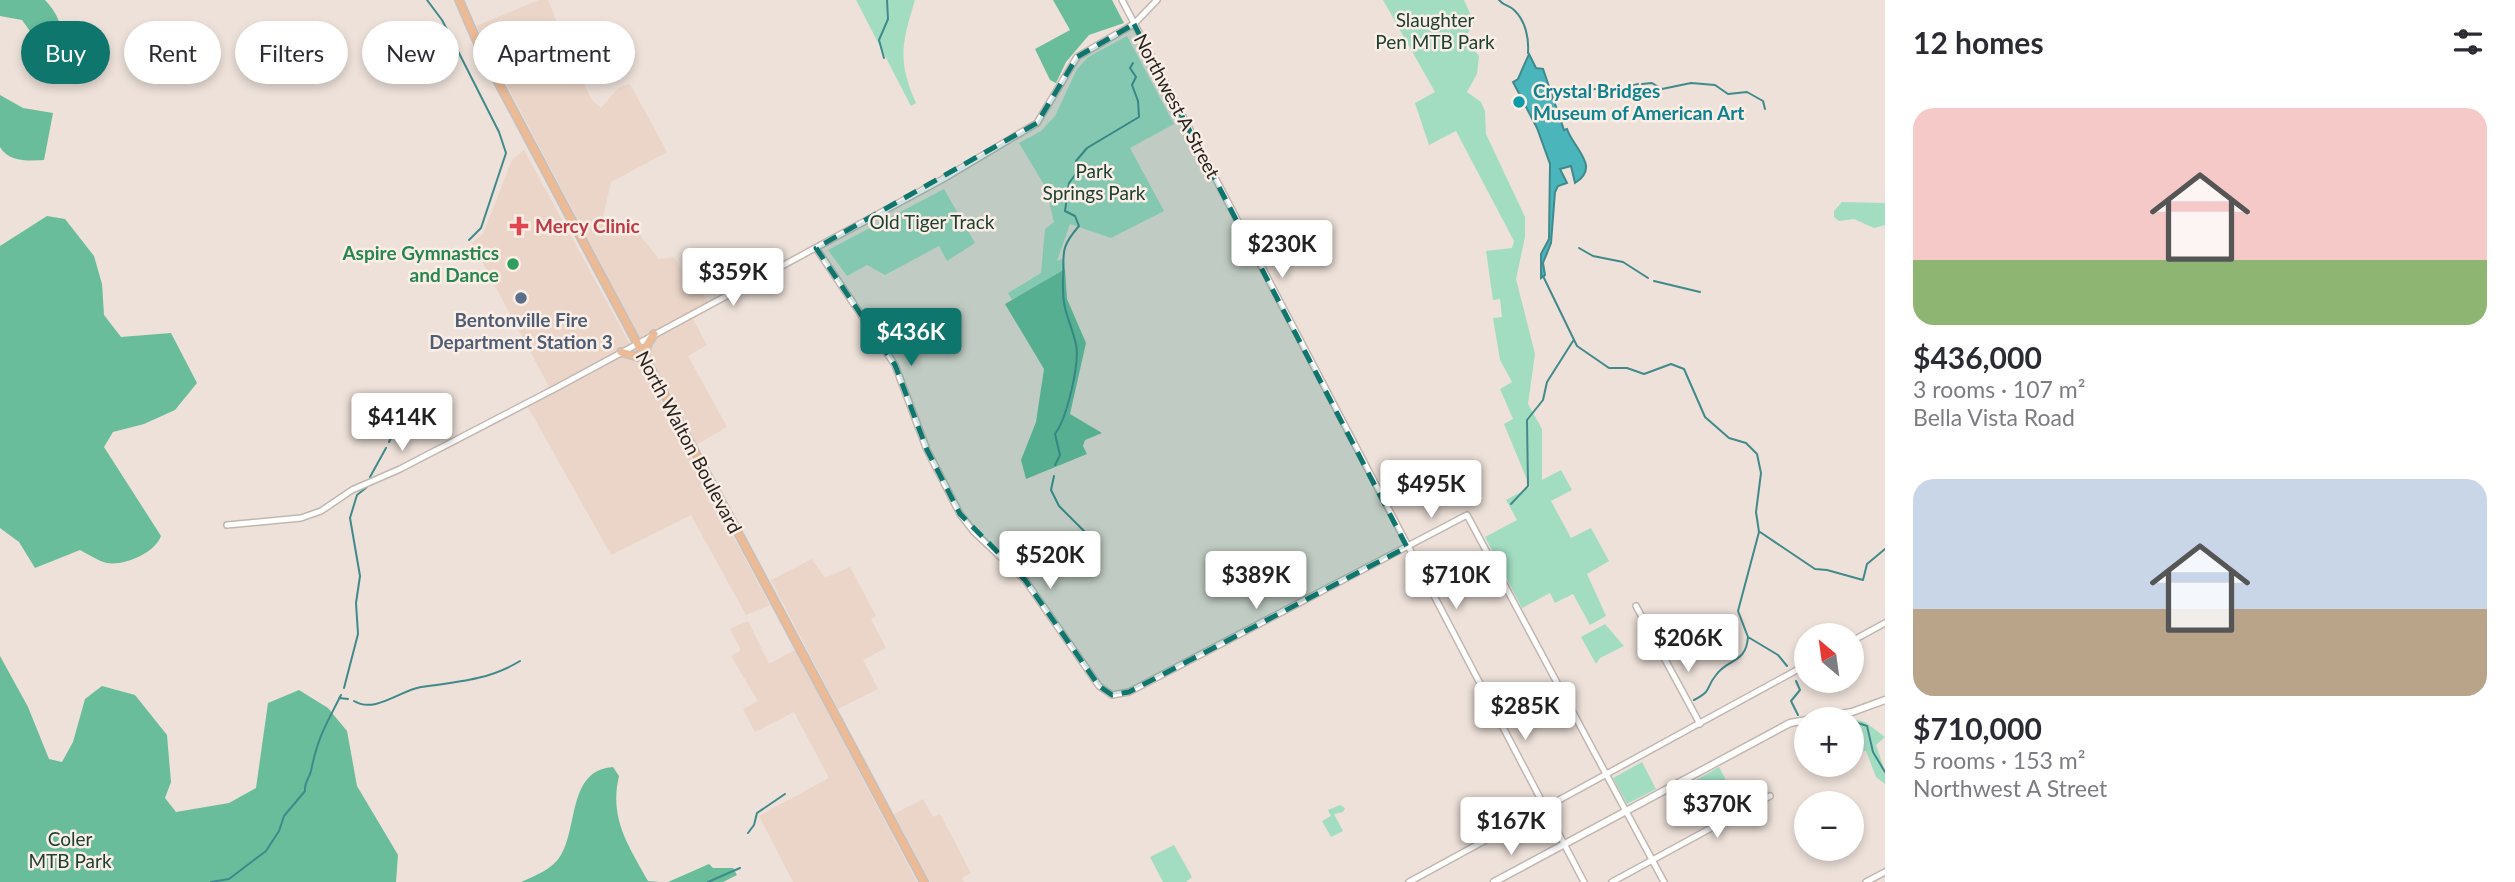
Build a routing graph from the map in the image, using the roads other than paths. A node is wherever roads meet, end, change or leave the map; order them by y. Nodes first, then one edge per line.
1 (459, 0) edge
2 (1122, 0) edge
3 (1157, 0) edge
4 (1134, 24) junction
5 (816, 248) junction
6 (654, 334) junction
7 (636, 343) junction
8 (621, 352) junction
9 (645, 359) junction
10 (227, 525) dead end
11 (1407, 547) junction
12 (1636, 606) dead end
13 (1885, 623) edge
14 (1864, 634) edge
15 (1794, 672) edge
16 (1885, 700) edge
17 (1700, 724) junction
18 (1608, 776) junction
19 (1770, 796) dead end
20 (1545, 809) junction
21 (1626, 810) junction
22 (1563, 844) junction
23 (1652, 860) junction
24 (1885, 872) edge
25 (924, 882) edge
26 (1409, 882) edge
27 (1494, 882) edge
28 (1584, 882) edge
29 (1612, 882) edge
30 (1664, 882) edge
31 (1866, 882) edge

1 - 7 main road, North Walton Boulevard
2 - 4 street, Northwest A Street
3 - 4 street
4 - 5 street
4 - 11 street, Northwest A Street
5 - 6 street
5 - 11 street
6 - 7 street
6 - 9 main road
7 - 8 street
7 - 9 main road, North Walton Boulevard
8 - 9 main road
8 - 10 street
9 - 25 main road, North Walton Boulevard
11 - 18 street
11 - 20 street, Northwest A Street
12 - 17 street
13 - 14 street
15 - 17 street
16 - 21 main road
17 - 18 street
18 - 20 street
18 - 21 street
19 - 23 street
20 - 22 street, Northwest A Street
20 - 26 street
21 - 22 main road
21 - 23 street
22 - 27 main road
22 - 28 street, Northwest A Street
23 - 29 street
23 - 30 street
24 - 31 street

